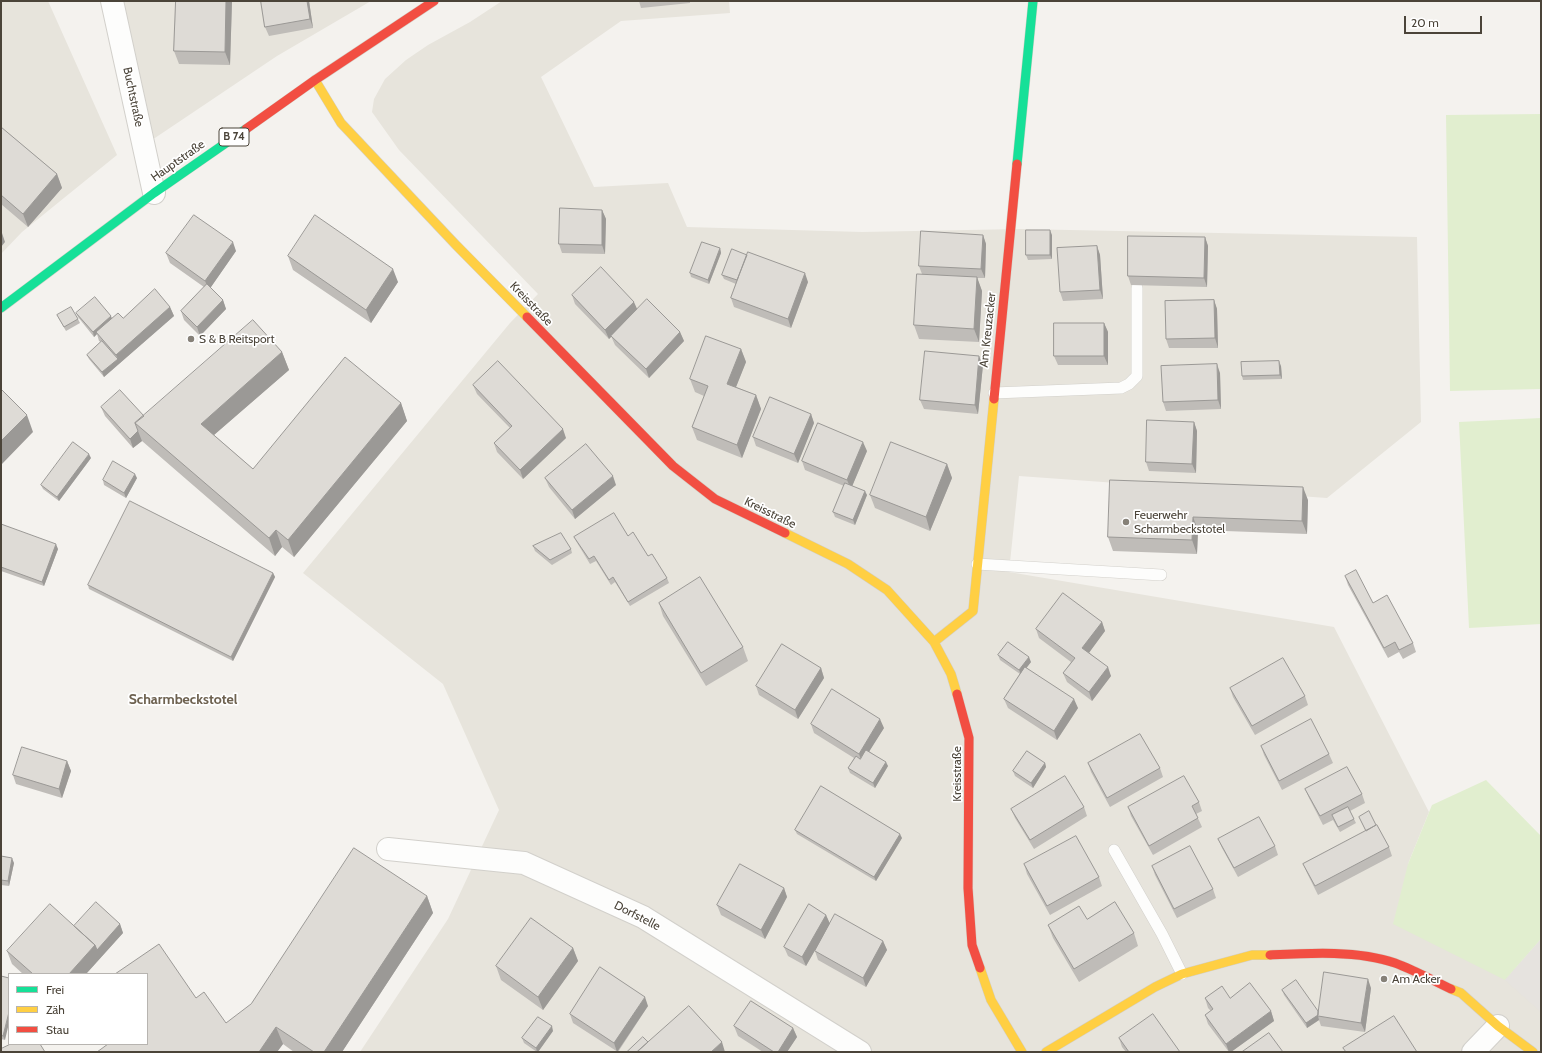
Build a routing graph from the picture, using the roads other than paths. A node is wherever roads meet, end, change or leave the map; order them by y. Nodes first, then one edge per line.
1 (112, 1) edge
2 (434, 1) edge
3 (1033, 1) edge
4 (315, 80) junction
5 (154, 193) junction
6 (1137, 288) edge
7 (1, 308) edge
8 (994, 393) junction
9 (977, 564) junction
10 (1161, 575) dead end
11 (934, 642) junction
12 (388, 849) dead end
13 (1114, 850) dead end
14 (1182, 974) junction
15 (1498, 1026) junction
16 (860, 1052) edge
17 (1022, 1052) edge
18 (1046, 1052) edge
19 (1473, 1052) edge
20 (1533, 1052) edge

1 - 5 street, Buchtstraße
2 - 4 street, Hauptstraße / B 74
3 - 8 street, Am Kreuzacker
4 - 5 street, Hauptstraße / B 74
4 - 11 street, Kreisstraße
5 - 7 street, Hauptstraße / B 74
6 - 8 lane
8 - 9 street, Am Kreuzacker
9 - 10 lane
9 - 11 street, Am Kreuzacker
11 - 17 street, Kreisstraße
12 - 16 street, Dorfstelle
13 - 14 lane
14 - 15 street
14 - 18 street
15 - 19 street
15 - 20 street

